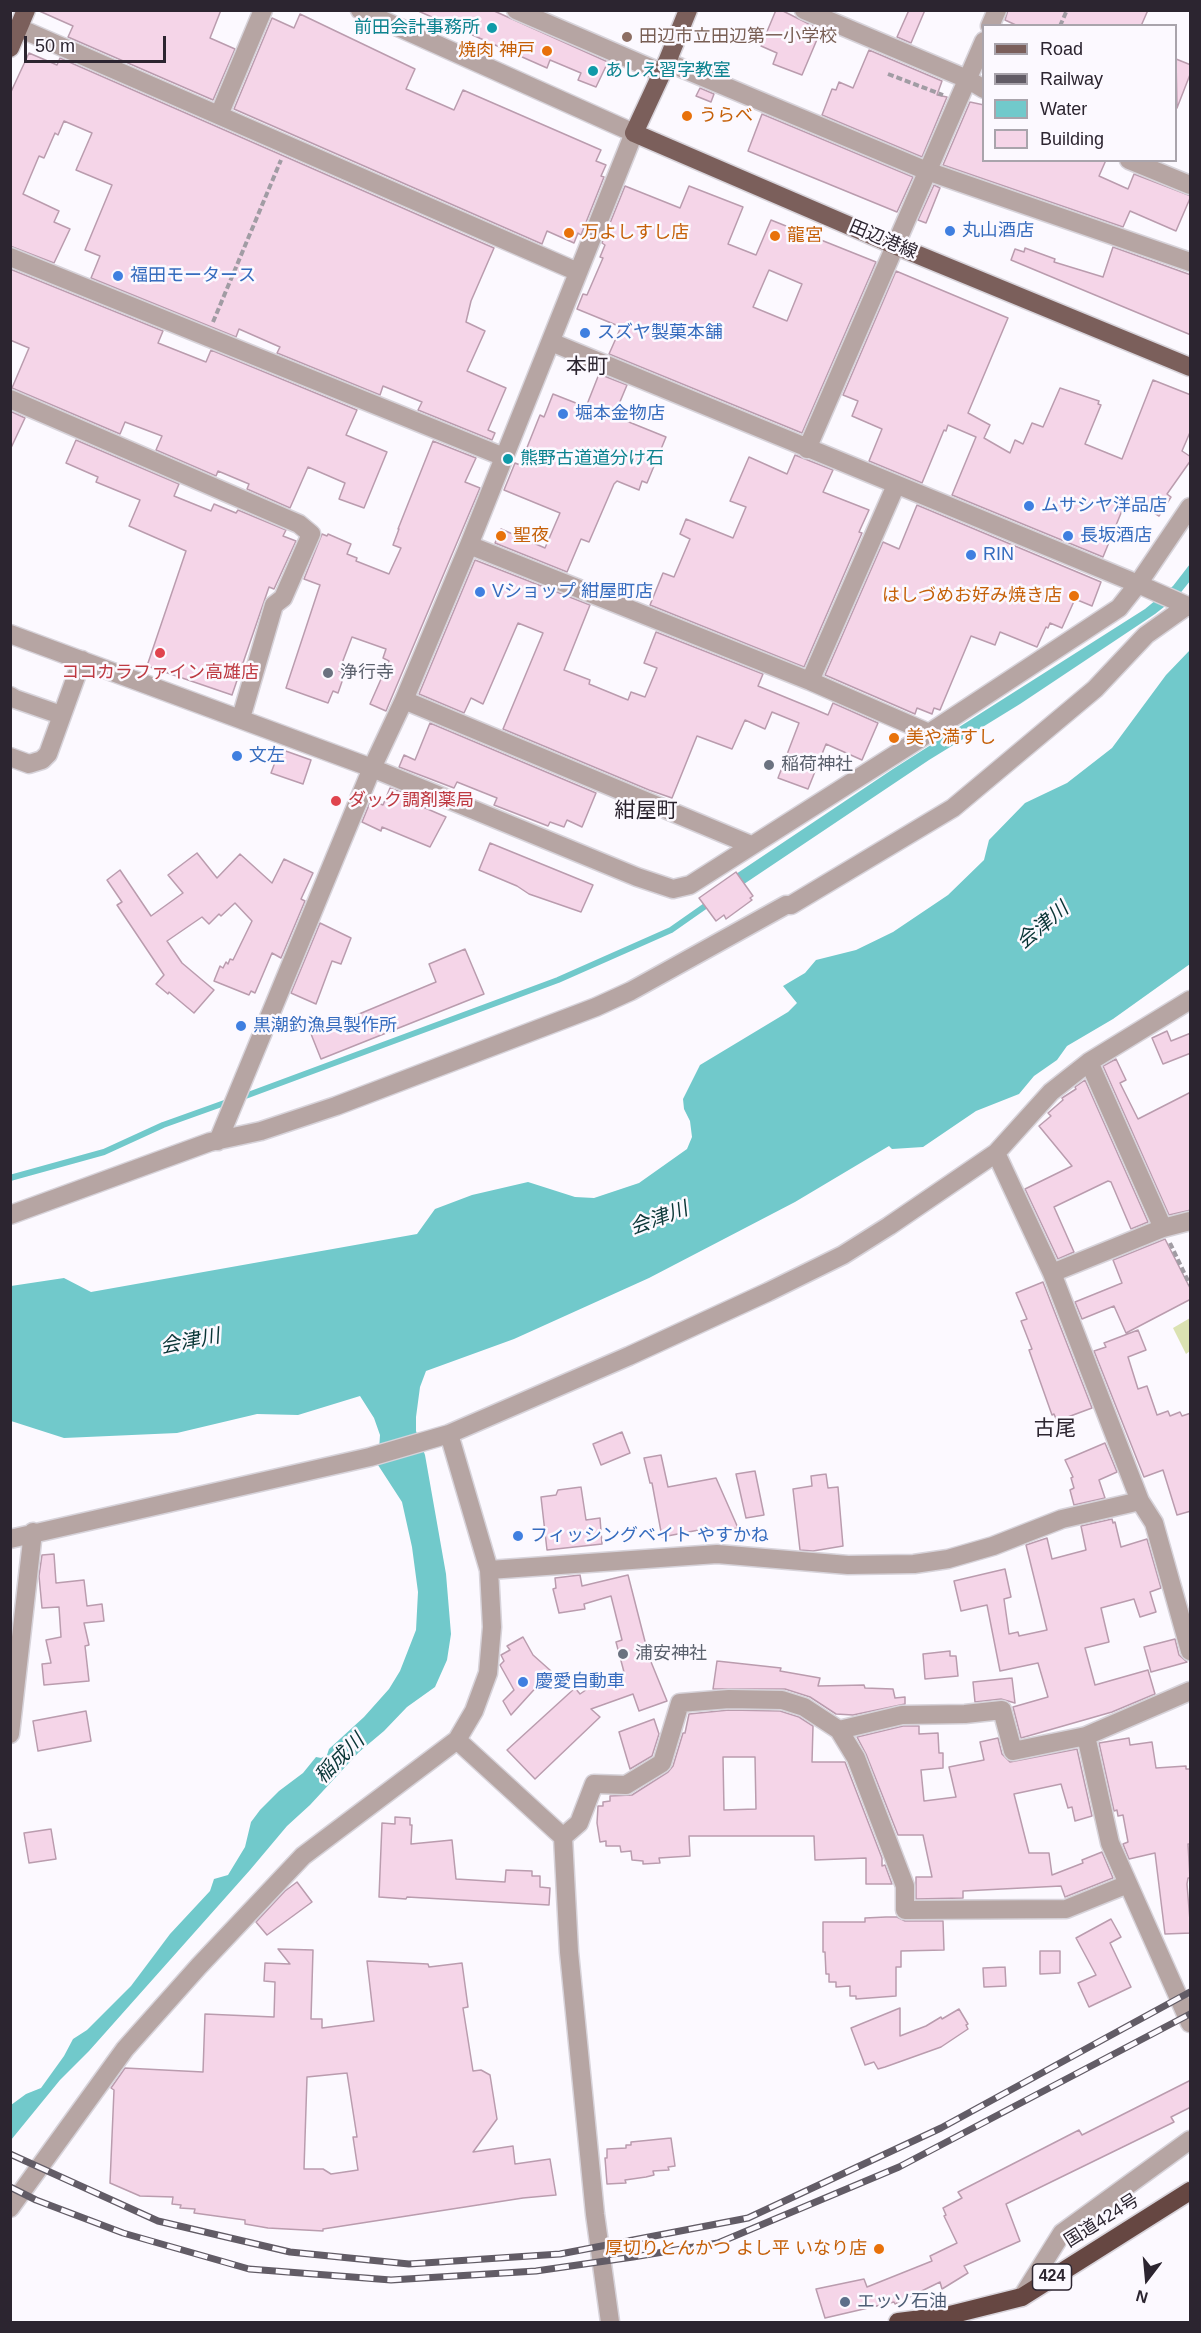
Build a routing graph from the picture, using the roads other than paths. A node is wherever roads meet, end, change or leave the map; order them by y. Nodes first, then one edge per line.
1 (262, 10) edge
2 (360, 10) edge
3 (516, 10) edge
4 (688, 10) edge
5 (804, 10) edge
6 (997, 10) edge
7 (19, 18) edge
8 (991, 24) edge
9 (982, 45) edge
10 (10, 48) edge
11 (664, 68) junction
12 (967, 79) junction
13 (982, 88) edge
14 (219, 115) junction
15 (634, 133) junction
16 (1134, 162) edge
17 (927, 171) junction
18 (1191, 185) edge
19 (894, 245) junction
20 (10, 257) edge
21 (1191, 262) edge
22 (578, 272) junction
23 (551, 342) junction
24 (1191, 367) edge
25 (10, 399) edge
26 (807, 449) junction
27 (504, 457) junction
28 (896, 485) junction
29 (1191, 507) edge
30 (469, 545) junction
31 (1138, 584) junction
32 (1189, 606) edge
33 (10, 634) edge
34 (82, 660) junction
35 (810, 681) junction
36 (10, 696) edge
37 (404, 700) junction
38 (10, 711) edge
39 (241, 718) junction
40 (59, 720) junction
41 (929, 733) junction
42 (10, 757) edge
43 (372, 768) junction
44 (751, 845) junction
45 (1191, 1000) edge
46 (1089, 1062) junction
47 (218, 1141) junction
48 (996, 1153) junction
49 (10, 1215) edge
50 (1191, 1221) edge
51 (1163, 1228) junction
52 (1052, 1273) junction
53 (449, 1434) junction
54 (1140, 1501) junction
55 (33, 1533) junction
56 (10, 1539) edge
57 (489, 1570) junction
58 (1191, 1651) edge
59 (1191, 1691) edge
60 (839, 1730) junction
61 (10, 1734) edge
62 (1086, 1736) junction
63 (457, 1740) junction
64 (563, 1837) junction
65 (1128, 1884) junction
66 (1191, 2023) edge
67 (1191, 2140) edge
68 (1191, 2191) edge
69 (10, 2208) edge
70 (1022, 2297) junction
71 (947, 2319) edge
72 (610, 2322) edge
73 (898, 2322) edge

1 - 14 street
2 - 15 street
3 - 11 street
4 - 11 main road
5 - 12 street
6 - 8 street
7 - 10 main road
7 - 14 street
9 - 12 street
11 - 15 main road
11 - 17 street
12 - 13 street
12 - 17 street
14 - 22 street
15 - 19 main road, 田辺港線
15 - 22 street
16 - 18 street
17 - 19 street
17 - 21 street
19 - 24 main road, 田辺港線
19 - 26 street
20 - 27 street
22 - 23 street
23 - 26 street
23 - 27 street
25 - 39 street
26 - 28 street
27 - 30 street
28 - 31 street
28 - 35 street
29 - 31 street
30 - 35 street
30 - 37 street
31 - 32 street
31 - 41 street
32 - 47 street
33 - 34 street
34 - 39 street
34 - 40 street
35 - 41 street
36 - 40 street
37 - 43 street
37 - 44 street
38 - 40 street
39 - 43 street
40 - 42 street
41 - 44 street
43 - 44 street
43 - 47 street
45 - 46 street
46 - 48 street
46 - 51 street
47 - 49 street
48 - 52 street
48 - 53 street
50 - 51 street
51 - 52 street
52 - 54 street
53 - 55 street
53 - 57 street
54 - 57 street
54 - 58 street
55 - 56 street
55 - 61 street
57 - 63 street
59 - 62 street
60 - 62 street
60 - 64 street
60 - 65 street
62 - 65 street
63 - 64 street
63 - 69 street
64 - 72 street
65 - 66 street
67 - 70 street
68 - 70 highway, 国道424号 / 424
70 - 71 highway, 国道424号 / 424
71 - 73 highway, 国道424号 / 424

